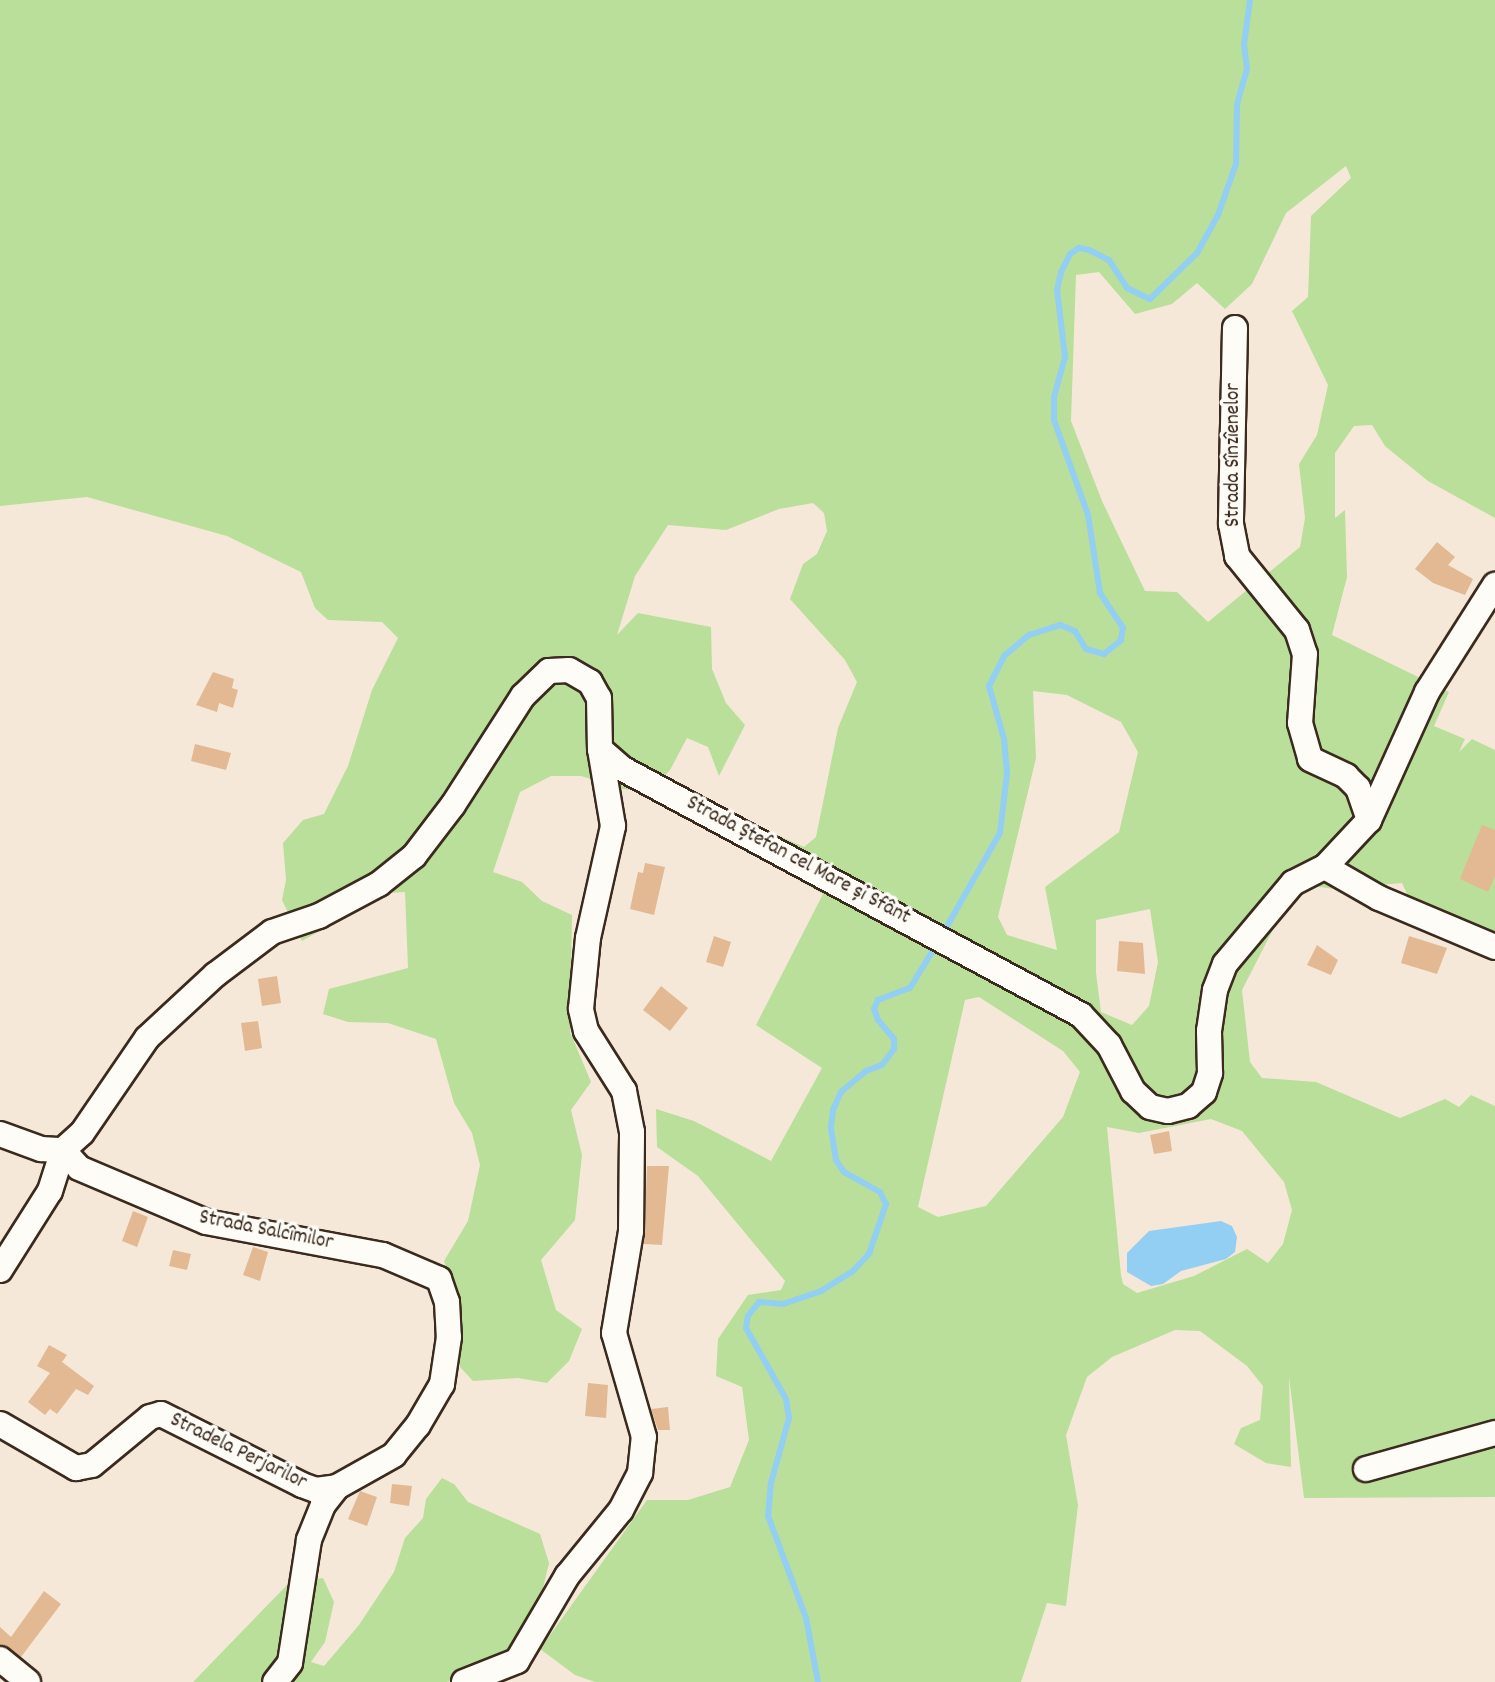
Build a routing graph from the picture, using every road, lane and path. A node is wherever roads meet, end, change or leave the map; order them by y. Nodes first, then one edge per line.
1 (1235, 328) dead end
2 (1495, 585) edge
3 (600, 749) junction
4 (1369, 820) junction
5 (1325, 867) junction
6 (1495, 947) edge
7 (0, 1134) edge
8 (63, 1150) junction
9 (0, 1270) edge
10 (0, 1424) edge
11 (1495, 1433) edge
12 (1366, 1469) dead end
13 (337, 1487) junction
14 (0, 1659) edge
15 (28, 1682) edge
16 (275, 1682) edge
17 (464, 1682) edge

1 - 4 street, Strada Sînzîenelor
2 - 4 street, Strada Ștefan cel Mare și Sfânt
3 - 5 street, Strada Ștefan cel Mare și Sfânt
3 - 8 street
3 - 17 street
4 - 5 street, Strada Ștefan cel Mare și Sfânt
5 - 6 street
7 - 8 street
8 - 9 street
8 - 13 street, Strada Salcîmilor
10 - 13 street, Stradela Perjarilor
11 - 12 street
13 - 16 street
14 - 15 street

